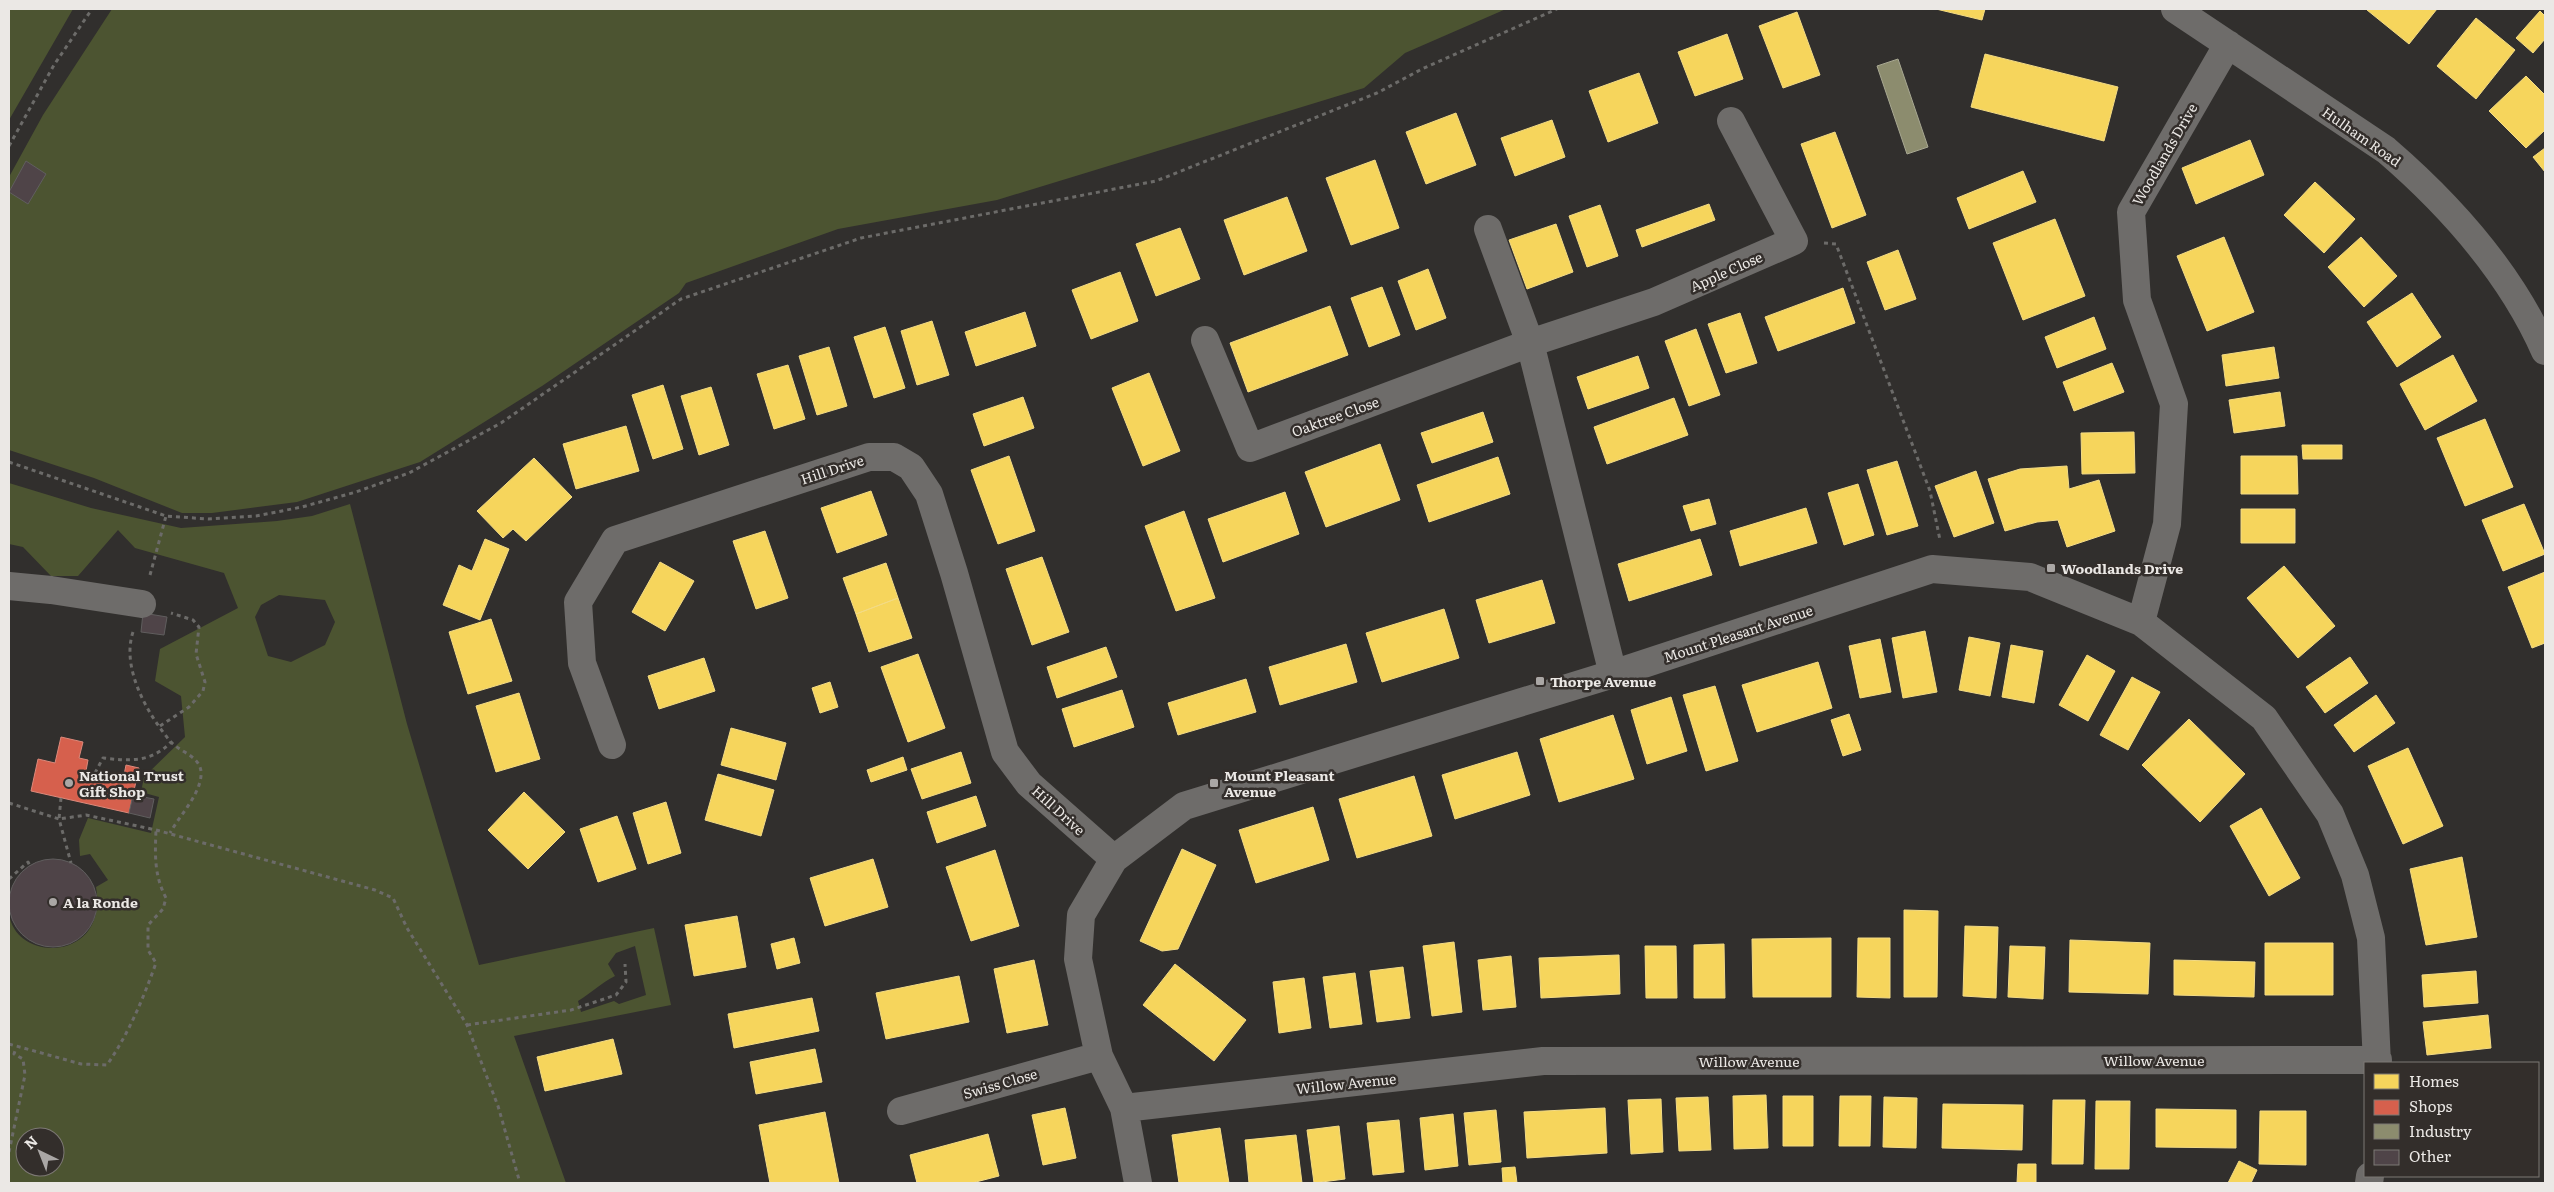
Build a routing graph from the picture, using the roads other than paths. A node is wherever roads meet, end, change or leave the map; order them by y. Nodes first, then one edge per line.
1 (2176, 9) edge
2 (2228, 44) junction
3 (1731, 121) dead end
4 (1488, 229) dead end
5 (1205, 340) dead end
6 (1530, 343) junction
7 (2545, 351) edge
8 (9, 586) edge
9 (141, 606) road end
10 (2141, 622) junction
11 (1613, 674) junction
12 (612, 745) dead end
13 (1114, 859) junction
14 (1099, 1056) junction
15 (2378, 1061) edge
16 (1124, 1108) junction
17 (901, 1111) dead end
18 (1138, 1183) edge

1 - 2 street, Hulham Road
2 - 7 street, Hulham Road
2 - 10 street, Woodlands Drive
3 - 6 street, Apple Close
4 - 6 street
5 - 6 street, Oaktree Close
6 - 11 street
8 - 9 street
10 - 11 street, Mount Pleasant Avenue
10 - 15 street, Mount Pleasant Avenue
11 - 13 street, Mount Pleasant Avenue
12 - 13 street, Hill Drive
13 - 14 street, Mount Pleasant Avenue
14 - 16 street, Mount Pleasant Avenue
14 - 17 street, Swiss Close
15 - 16 street, Willow Avenue
16 - 18 street, Mount Pleasant Avenue

